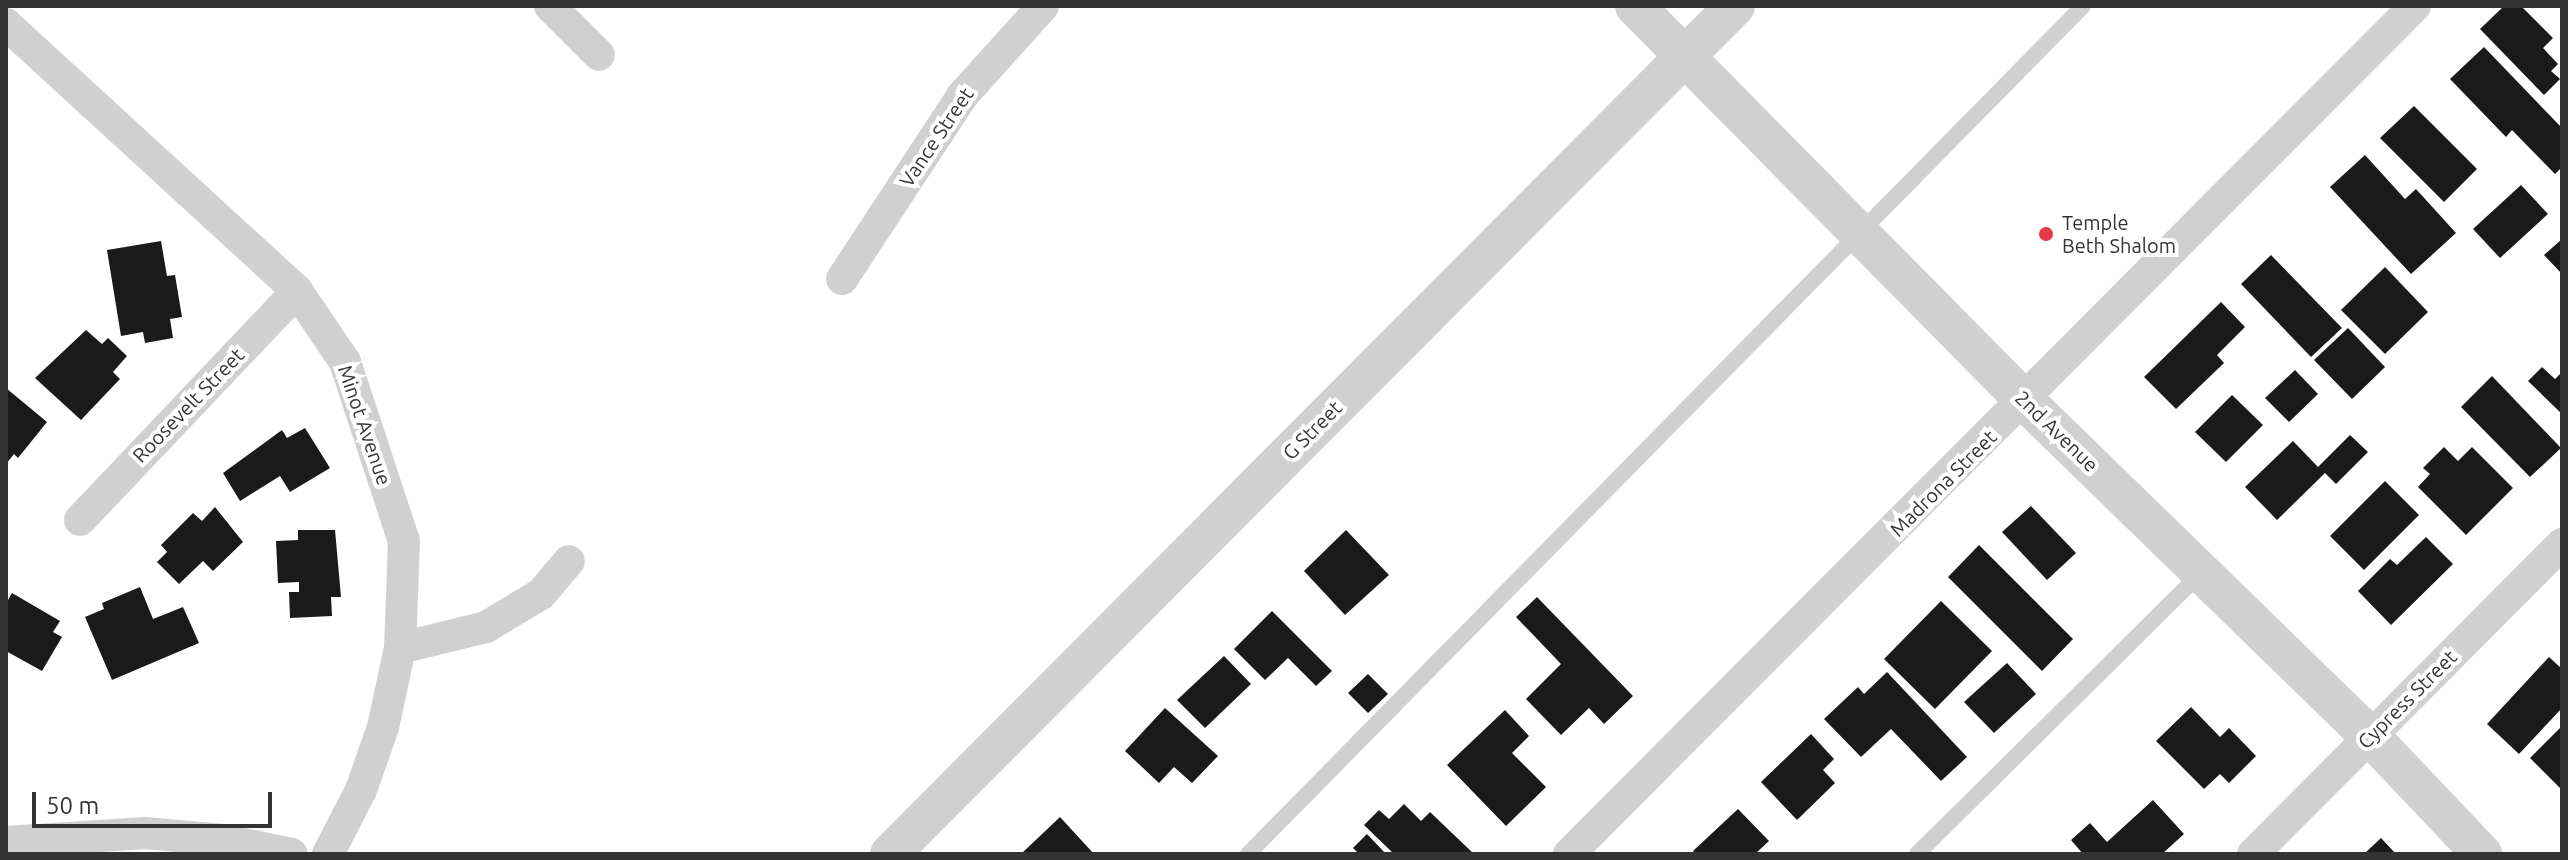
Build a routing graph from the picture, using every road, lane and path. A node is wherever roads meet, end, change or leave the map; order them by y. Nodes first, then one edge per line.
1 (550, 6) edge
2 (1043, 6) edge
3 (1635, 6) edge
4 (1735, 6) edge
5 (2083, 6) edge
6 (2415, 6) edge
7 (6, 24) edge
8 (599, 55) dead end
9 (1685, 57) junction
10 (1860, 234) junction
11 (842, 279) dead end
12 (297, 291) junction
13 (2025, 401) junction
14 (80, 520) dead end
15 (2562, 544) edge
16 (569, 561) dead end
17 (2202, 572) junction
18 (400, 648) junction
19 (2370, 736) junction
20 (6, 842) edge
21 (292, 854) edge
22 (328, 854) edge
23 (890, 854) edge
24 (1248, 854) edge
25 (1569, 854) edge
26 (1917, 854) edge
27 (2253, 854) edge
28 (2482, 854) edge

1 - 8 street
2 - 11 street, Vance Street
3 - 9 street, 2nd Avenue
4 - 9 street, G Street
5 - 10 lane
6 - 13 street, Madrona Street
7 - 12 street, Minot Avenue
9 - 10 street, 2nd Avenue
9 - 23 street, G Street
10 - 13 street, 2nd Avenue
10 - 24 lane
12 - 14 street, Roosevelt Street
12 - 18 street, Minot Avenue
13 - 17 street, 2nd Avenue
13 - 25 street, Madrona Street
15 - 19 street, Cypress Street
16 - 18 street
17 - 19 street, 2nd Avenue
17 - 26 lane
18 - 22 street, Minot Avenue
19 - 27 street, Cypress Street
19 - 28 street, 2nd Avenue
20 - 21 street

